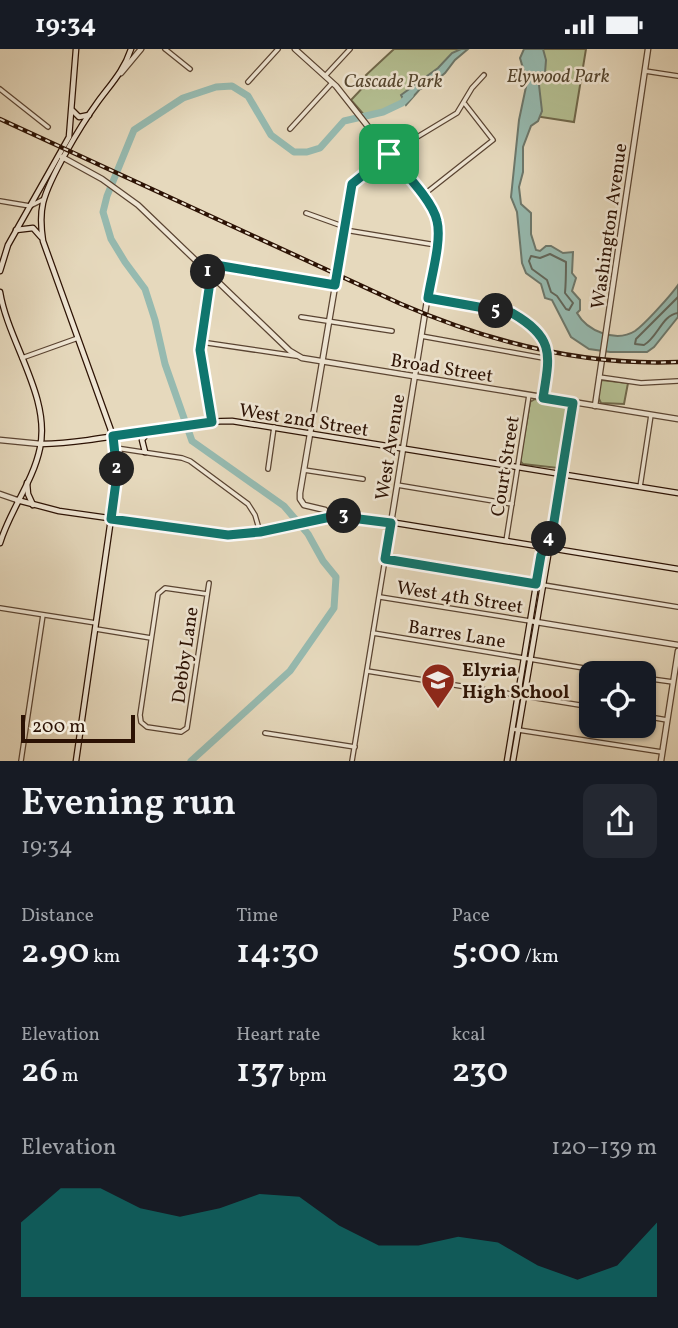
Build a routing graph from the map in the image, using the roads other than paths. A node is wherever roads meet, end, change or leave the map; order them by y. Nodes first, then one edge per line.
1 (76, 49) edge
2 (131, 49) edge
3 (141, 49) edge
4 (165, 49) edge
5 (278, 49) edge
6 (295, 49) edge
7 (350, 49) edge
8 (648, 49) edge
9 (190, 69) dead end
10 (645, 71) junction
11 (121, 73) junction
12 (484, 75) dead end
13 (325, 76) junction
14 (678, 76) edge
15 (248, 82) dead end
16 (332, 83) junction
17 (0, 89) edge
18 (464, 104) junction
19 (73, 110) junction
20 (89, 115) junction
21 (48, 127) dead end
22 (290, 129) dead end
23 (373, 133) junction
24 (389, 154) junction
25 (62, 157) junction
26 (368, 170) junction
27 (422, 196) junction
28 (44, 199) junction
29 (0, 201) edge
30 (30, 206) junction
31 (306, 213) dead end
32 (345, 229) junction
33 (16, 230) junction
34 (43, 241) junction
35 (436, 245) junction
36 (205, 269) junction
37 (0, 271) edge
38 (211, 275) junction
39 (335, 285) junction
40 (0, 292) edge
41 (428, 298) junction
42 (301, 317) dead end
43 (330, 321) junction
44 (392, 331) dead end
45 (421, 336) junction
46 (78, 338) junction
47 (201, 342) junction
48 (299, 357) junction
49 (22, 358) junction
50 (550, 359) junction
51 (323, 362) junction
52 (415, 377) junction
53 (599, 377) junction
54 (678, 381) edge
55 (529, 395) junction
56 (543, 398) junction
57 (573, 403) junction
58 (595, 406) junction
59 (651, 415) junction
60 (678, 419) edge
61 (212, 422) junction
62 (274, 427) junction
63 (148, 431) junction
64 (311, 433) junction
65 (113, 436) junction
66 (0, 440) edge
67 (41, 444) junction
68 (116, 448) junction
69 (403, 448) junction
70 (145, 452) junction
71 (518, 466) junction
72 (268, 469) dead end
73 (304, 470) junction
74 (562, 473) junction
75 (363, 479) dead end
76 (27, 482) junction
77 (397, 485) junction
78 (640, 487) junction
79 (678, 493) edge
80 (0, 494) edge
81 (17, 500) junction
82 (512, 504) junction
83 (33, 505) junction
84 (331, 516) junction
85 (111, 519) junction
86 (391, 523) junction
87 (260, 532) junction
88 (506, 541) junction
89 (0, 543) edge
90 (546, 548) junction
91 (385, 559) junction
92 (678, 569) edge
93 (209, 583) dead end
94 (539, 584) junction
95 (207, 594) junction
96 (379, 597) junction
97 (678, 607) edge
98 (0, 608) edge
99 (43, 615) junction
100 (96, 622) junction
101 (533, 622) junction
102 (96, 629) junction
103 (373, 633) junction
104 (151, 638) junction
105 (678, 645) edge
106 (678, 651) edge
107 (527, 659) junction
108 (579, 667) edge
109 (367, 671) junction
110 (656, 680) edge
111 (673, 682) junction
112 (521, 696) junction
113 (579, 705) edge
114 (656, 718) edge
115 (667, 720) junction
116 (515, 730) junction
117 (265, 733) dead end
118 (355, 747) junction
119 (662, 753) junction
120 (22, 761) edge
121 (76, 761) edge
122 (352, 761) edge
123 (507, 761) edge
124 (513, 761) edge
125 (661, 761) edge

1 - 19 main road
2 - 11 main road
3 - 11 main road
4 - 9 street
5 - 15 street
6 - 13 main road
7 - 13 street
8 - 10 main road, Washington Avenue
10 - 14 street
10 - 53 main road, Washington Avenue
11 - 20 main road
12 - 18 street
13 - 16 main road
16 - 22 street
16 - 23 main road
17 - 21 street
18 - 24 street
18 - 27 street
19 - 20 main road
19 - 25 main road
20 - 25 main road
23 - 24 main road
23 - 26 main road
24 - 26 main road
24 - 27 main road
25 - 28 main road
25 - 30 main road
25 - 36 main road
26 - 32 main road
27 - 35 main road, West Avenue
28 - 30 street
28 - 34 main road
29 - 30 street
30 - 33 main road
31 - 32 street
32 - 35 street
32 - 39 main road
33 - 34 main road
33 - 37 main road
34 - 46 main road
35 - 41 main road, West Avenue
36 - 38 main road
36 - 39 street
38 - 47 street
38 - 48 main road
39 - 43 main road
40 - 49 main road
41 - 45 main road, West Avenue
41 - 50 street
42 - 43 street
43 - 44 street
43 - 51 main road
45 - 50 street
45 - 52 main road, West Avenue
46 - 49 street
46 - 65 main road
47 - 48 street, Broad Street
47 - 61 street
48 - 51 main road, Broad Street
49 - 67 main road
50 - 56 street
51 - 52 main road, Broad Street
51 - 64 main road
52 - 55 main road, Broad Street
52 - 69 main road, West Avenue
53 - 54 street
53 - 58 main road, Washington Avenue
55 - 56 main road, Broad Street
55 - 71 street, Court Street
56 - 57 main road, Broad Street
57 - 58 main road, Broad Street
57 - 74 main road
58 - 59 main road, Broad Street
59 - 60 main road, Broad Street
59 - 78 street
61 - 62 main road, West 2nd Street
61 - 63 main road, West 2nd Street
62 - 64 main road, West 2nd Street
62 - 72 street
63 - 65 main road, West 2nd Street
63 - 70 main road
64 - 69 main road, West 2nd Street
64 - 73 main road
65 - 67 main road, West 2nd Street
65 - 68 main road
66 - 67 main road, West 2nd Street
67 - 76 main road
68 - 70 street
68 - 85 main road
69 - 71 main road, West 2nd Street
69 - 77 main road, West Avenue
70 - 87 street
71 - 74 main road, West 2nd Street
71 - 82 street, Court Street
73 - 75 street
73 - 84 main road
74 - 78 main road, West 2nd Street
74 - 90 main road
76 - 81 main road
76 - 83 main road
77 - 82 street
77 - 86 main road, West Avenue
78 - 79 main road, West 2nd Street
80 - 81 main road
81 - 83 main road
81 - 89 main road
82 - 88 street, Court Street
83 - 85 main road
84 - 86 main road
84 - 87 main road
85 - 87 main road
85 - 100 main road
86 - 88 main road
86 - 91 street, West Avenue
88 - 90 main road
90 - 92 main road
90 - 94 main road
91 - 94 street
91 - 96 street, West Avenue
93 - 95 street, Debby Lane
94 - 97 street
94 - 101 main road
95 - 104 street
95 - 104 street, Debby Lane
96 - 101 street, West 4th Street
96 - 103 street, West Avenue
98 - 99 street
99 - 100 street
99 - 120 street
100 - 102 main road
101 - 105 main road
101 - 107 main road
102 - 104 street
102 - 121 main road
103 - 107 street, Barres Lane
103 - 109 street, West Avenue
106 - 111 main road
107 - 108 street, Barres Lane
107 - 112 main road
109 - 112 street
109 - 118 street, West Avenue
110 - 111 street
111 - 115 main road
112 - 113 street
112 - 116 main road
114 - 115 street
115 - 119 main road
116 - 119 street
116 - 123 main road
116 - 124 main road
117 - 118 street
118 - 122 street, West Avenue
119 - 125 main road

